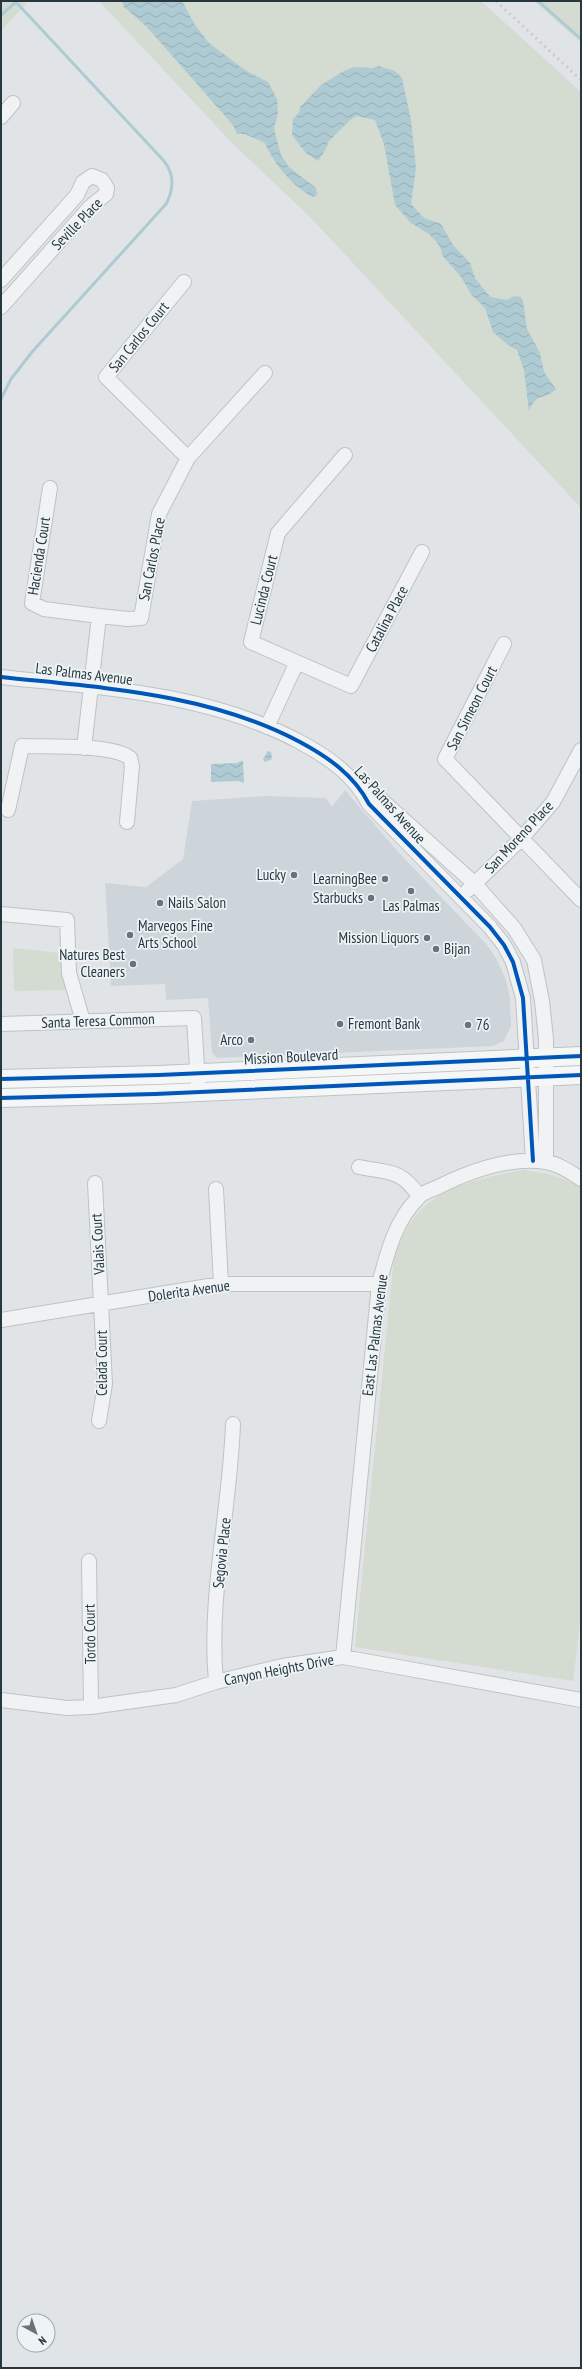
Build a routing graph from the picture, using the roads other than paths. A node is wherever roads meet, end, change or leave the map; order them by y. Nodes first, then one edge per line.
1 (13, 103) dead end
2 (1, 116) edge
3 (1, 280) edge
4 (184, 282) dead end
5 (1, 308) edge
6 (265, 373) dead end
7 (345, 455) dead end
8 (188, 458) junction
9 (50, 488) dead end
10 (422, 552) dead end
11 (99, 616) junction
12 (504, 644) dead end
13 (296, 664) junction
14 (1, 677) edge
15 (350, 686) joint
16 (91, 687) junction
17 (267, 727) junction
18 (84, 748) junction
19 (581, 750) edge
20 (360, 788) junction
21 (8, 810) dead end
22 (127, 822) dead end
23 (521, 839) junction
24 (475, 884) junction
25 (461, 897) junction
26 (581, 900) edge
27 (1, 914) edge
28 (83, 1021) junction
29 (1, 1024) edge
30 (581, 1056) edge
31 (545, 1058) junction
32 (527, 1059) junction
33 (197, 1073) junction
34 (581, 1075) edge
35 (537, 1077) junction
36 (1, 1080) edge
37 (198, 1092) junction
38 (1, 1098) edge
39 (540, 1162) junction
40 (359, 1167) dead end
41 (581, 1179) edge
42 (96, 1183) dead end
43 (216, 1189) dead end
44 (419, 1196) junction
45 (221, 1284) junction
46 (379, 1284) junction
47 (101, 1305) junction
48 (1, 1320) edge
49 (99, 1422) dead end
50 (233, 1424) dead end
51 (89, 1561) dead end
52 (343, 1657) junction
53 (216, 1682) junction
54 (580, 1696) edge
55 (1, 1700) edge
56 (91, 1707) junction

1 - 2 street
3 - 5 street, Seville Place
4 - 8 street, San Carlos Court
6 - 8 street, San Carlos Place
7 - 13 street, Lucinda Court
8 - 11 street, San Carlos Place
9 - 11 street, Hacienda Court
10 - 15 street, Catalina Place
11 - 16 street
12 - 23 street, San Simeon Court
13 - 15 street, Lucinda Court
13 - 17 street
14 - 16 street, Las Palmas Avenue
16 - 17 street, Las Palmas Avenue
16 - 18 street
17 - 20 street, Las Palmas Avenue
18 - 21 street
18 - 22 street
19 - 23 street, San Moreno Place
20 - 24 street, Las Palmas Avenue
20 - 25 street, Las Palmas Avenue
23 - 24 street, San Moreno Place
23 - 26 street
24 - 25 street, San Moreno Place
24 - 31 street, Las Palmas Avenue
25 - 32 street, Las Palmas Avenue
27 - 28 street
28 - 29 street, Santa Teresa Common
28 - 33 street, Santa Teresa Common
30 - 31 main road, Mission Boulevard
31 - 32 main road, Mission Boulevard
31 - 35 street, Las Palmas Avenue
32 - 33 main road, Mission Boulevard
32 - 35 street
33 - 36 main road, Mission Boulevard
33 - 37 street
34 - 35 main road, Mission Boulevard
35 - 37 main road, Mission Boulevard
35 - 39 street
37 - 38 main road, Mission Boulevard
39 - 41 street
39 - 44 street
40 - 44 street
42 - 47 street, Valais Court
43 - 45 street
44 - 46 street, East Las Palmas Avenue
45 - 46 street, Dolerita Avenue
45 - 47 street, Dolerita Avenue
46 - 52 street, East Las Palmas Avenue
47 - 48 street, Dolerita Avenue
47 - 49 street, Celada Court
50 - 53 street, Segovia Place
51 - 56 street, Tordo Court
52 - 53 street, Canyon Heights Drive
52 - 54 street, Canyon Heights Drive
53 - 56 street, Canyon Heights Drive
55 - 56 street, Canyon Heights Drive

